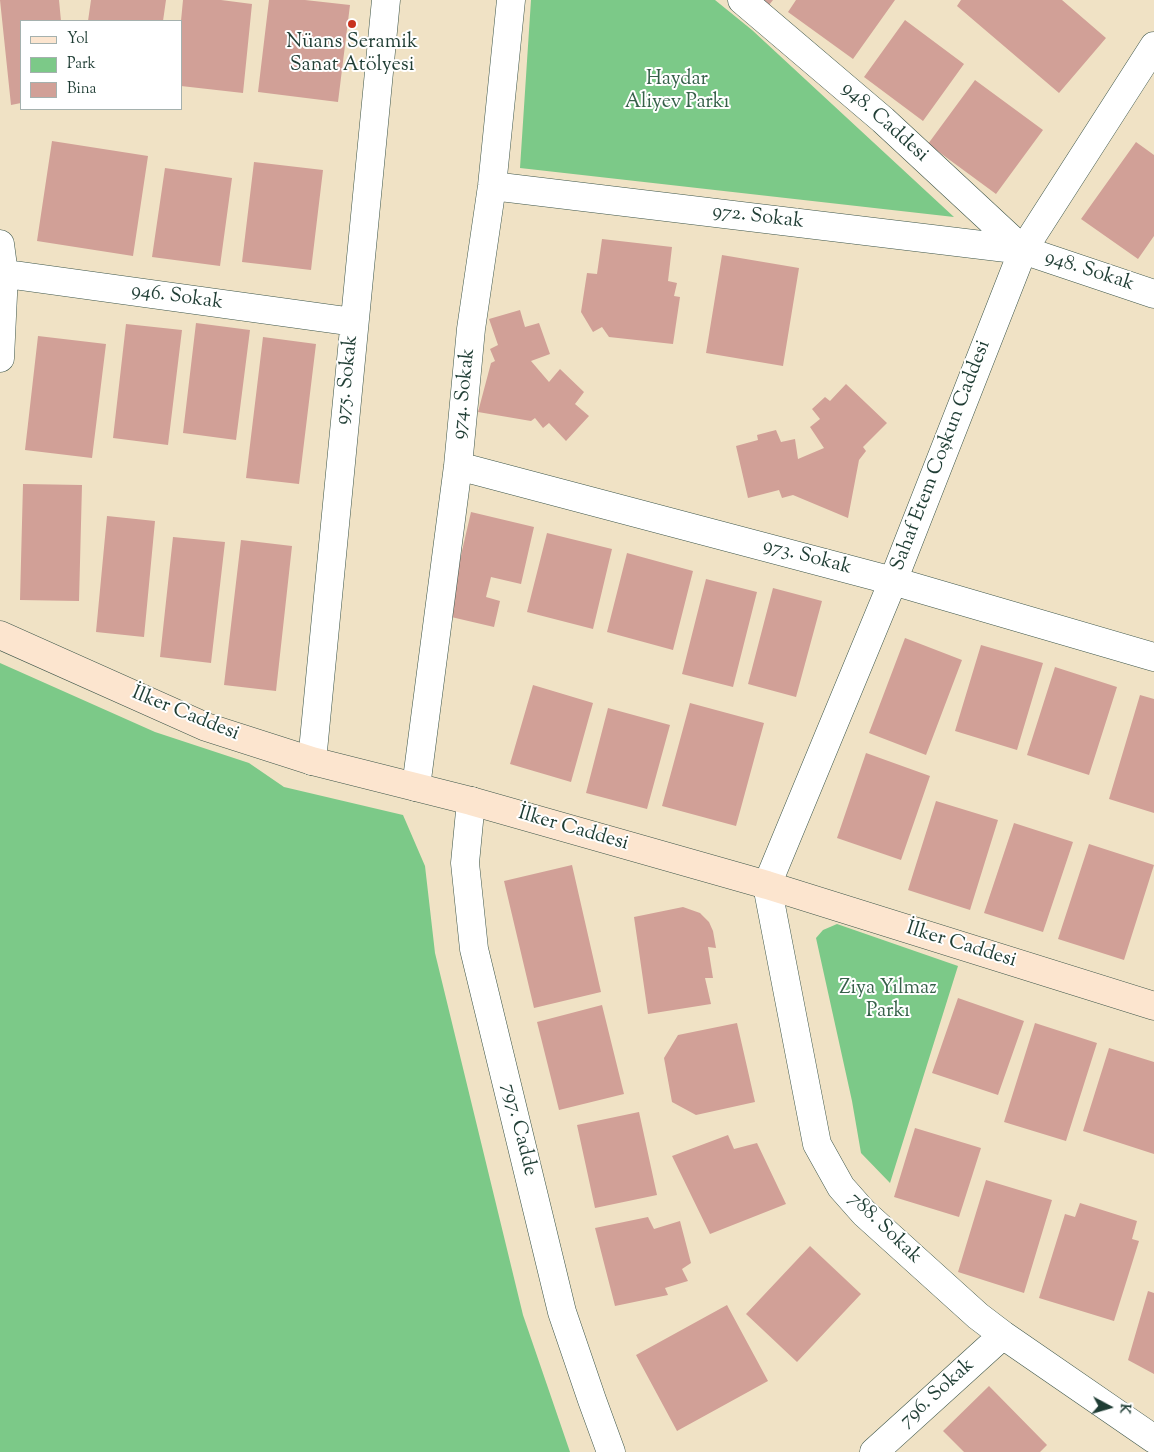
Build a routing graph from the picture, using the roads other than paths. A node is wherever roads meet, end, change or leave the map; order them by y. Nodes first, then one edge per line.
1 (386, 0) edge
2 (511, 0) edge
3 (742, 0) edge
4 (1154, 46) edge
5 (492, 186) junction
6 (0, 244) edge
7 (1023, 250) junction
8 (2, 274) edge
9 (1154, 294) edge
10 (354, 322) junction
11 (0, 358) edge
12 (458, 466) junction
13 (893, 580) junction
14 (0, 635) edge
15 (1154, 657) edge
16 (312, 761) junction
17 (416, 787) junction
18 (471, 801) junction
19 (767, 885) junction
20 (1152, 1000) edge
21 (1002, 1335) junction
22 (1154, 1439) edge
23 (611, 1452) edge
24 (874, 1452) edge

1 - 10 street, 975. Sokak
2 - 5 street, 974. Sokak
3 - 7 street, 948. Caddesi
4 - 7 street, Sahaf Etem Coşkun Caddesi
5 - 7 street, 972. Sokak
5 - 12 street, 974. Sokak
6 - 8 street
7 - 9 street, 948. Sokak
7 - 13 street, Sahaf Etem Coşkun Caddesi
8 - 10 street, 946. Sokak
8 - 11 street
10 - 16 street, 975. Sokak
12 - 13 street, 973. Sokak
12 - 17 street, 974. Sokak
13 - 15 street, 973. Sokak
13 - 19 street, Sahaf Etem Coşkun Caddesi
14 - 16 main road, İlker Caddesi
16 - 17 main road, İlker Caddesi
17 - 18 main road, İlker Caddesi
18 - 19 main road, İlker Caddesi
18 - 23 street, 797. Cadde
19 - 20 main road, İlker Caddesi
19 - 21 street, 788. Sokak
21 - 22 street, 788. Sokak
21 - 24 street, 796. Sokak

